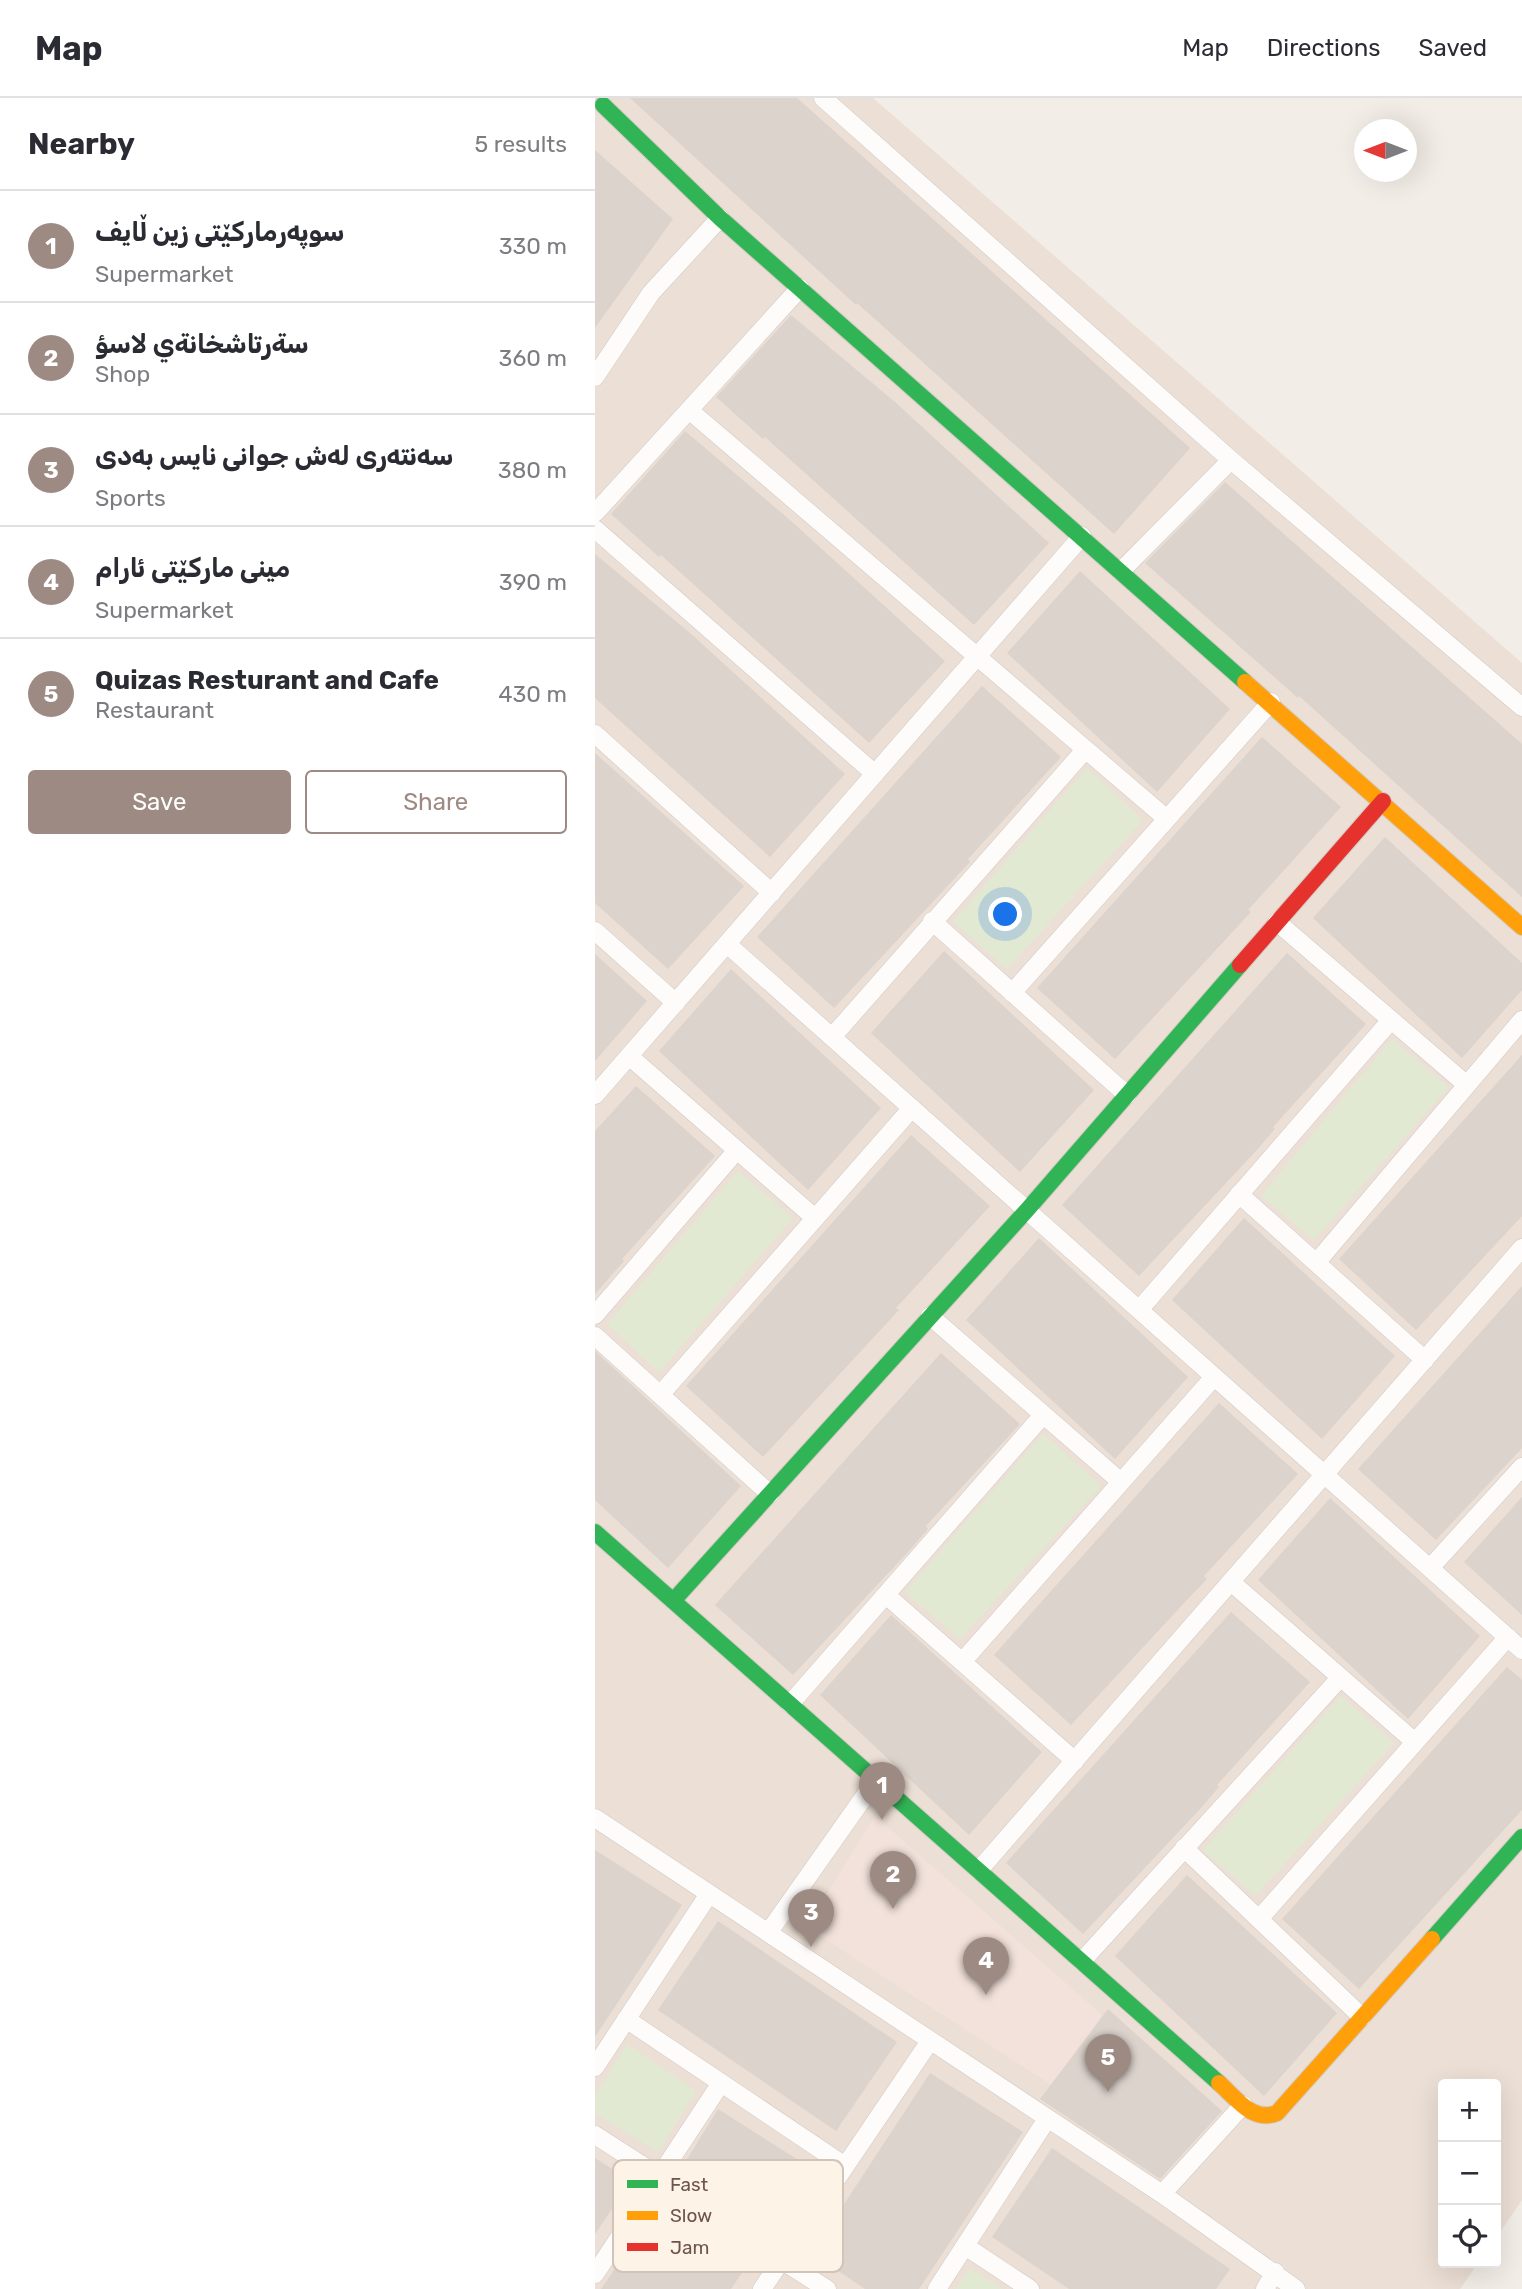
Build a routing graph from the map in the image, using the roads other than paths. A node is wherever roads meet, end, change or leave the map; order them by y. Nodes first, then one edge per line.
1 (823, 98) edge
2 (602, 106) edge
3 (720, 218) junction
4 (800, 289) junction
5 (595, 377) edge
6 (689, 410) junction
7 (1231, 460) junction
8 (595, 513) edge
9 (595, 529) edge
10 (1082, 536) junction
11 (1121, 571) junction
12 (976, 658) junction
13 (1271, 702) junction
14 (1522, 707) edge
15 (595, 734) edge
16 (1085, 750) junction
17 (875, 774) junction
18 (1383, 801) junction
19 (1167, 819) junction
20 (772, 893) junction
21 (932, 921) junction
22 (1277, 922) junction
23 (1522, 927) edge
24 (595, 930) edge
25 (727, 944) junction
26 (1013, 993) junction
27 (676, 1003) junction
28 (1391, 1020) junction
29 (1522, 1020) edge
30 (832, 1037) junction
31 (629, 1056) junction
32 (1467, 1085) junction
33 (595, 1095) edge
34 (1127, 1095) junction
35 (912, 1108) junction
36 (737, 1150) junction
37 (1239, 1194) junction
38 (1027, 1210) junction
39 (815, 1218) junction
40 (1522, 1248) edge
41 (1316, 1263) junction
42 (1139, 1310) junction
43 (595, 1315) edge
44 (930, 1316) junction
45 (595, 1336) edge
46 (1425, 1360) junction
47 (1214, 1377) junction
48 (660, 1395) junction
49 (1043, 1415) junction
50 (1522, 1467) edge
51 (1325, 1475) junction
52 (1121, 1482) junction
53 (769, 1494) junction
54 (595, 1532) edge
55 (1430, 1568) junction
56 (1231, 1583) junction
57 (886, 1595) junction
58 (673, 1601) junction
59 (1508, 1637) junction
60 (1522, 1650) edge
61 (962, 1661) junction
62 (1340, 1678) junction
63 (790, 1704) junction
64 (1415, 1742) junction
65 (1075, 1761) junction
66 (876, 1780) junction
67 (595, 1818) edge
68 (1522, 1837) edge
69 (1184, 1848) junction
70 (979, 1870) junction
71 (709, 1894) junction
72 (1259, 1919) junction
73 (768, 1933) junction
74 (1082, 1961) junction
75 (1362, 2017) junction
76 (626, 2019) junction
77 (930, 2041) junction
78 (595, 2067) edge
79 (721, 2083) junction
80 (1243, 2105) junction
81 (1047, 2119) junction
82 (595, 2135) edge
83 (634, 2160) edge
84 (670, 2160) edge
85 (836, 2160) edge
86 (845, 2166) joint
87 (843, 2169) edge
88 (1162, 2194) junction
89 (613, 2246) edge
90 (965, 2246) junction
91 (774, 2272) edge
92 (801, 2272) edge
93 (1275, 2272) junction
94 (595, 2274) edge
95 (762, 2289) edge
96 (827, 2289) edge
97 (937, 2289) edge
98 (1030, 2289) edge
99 (1265, 2289) edge
100 (1296, 2289) edge

1 - 7 street
2 - 3 street
3 - 4 street
3 - 5 street
4 - 6 street
4 - 10 street
6 - 8 street
6 - 12 street
7 - 11 street
7 - 14 street
9 - 17 street
10 - 11 street
10 - 12 street
11 - 13 street
12 - 16 street
12 - 17 street
13 - 18 street
13 - 19 street
15 - 20 street
16 - 19 street
16 - 21 street
17 - 20 street
18 - 22 street
18 - 23 street
19 - 26 street
20 - 25 street
21 - 26 street
21 - 30 street
22 - 28 street
22 - 34 street
24 - 27 street
25 - 27 street
25 - 30 street
26 - 34 street
27 - 31 street
28 - 32 street
28 - 37 street
29 - 32 street
30 - 35 street
31 - 33 street
31 - 36 street
32 - 41 street
34 - 38 street
35 - 38 street
35 - 39 street
36 - 39 street
36 - 43 street
37 - 41 street
37 - 42 street
38 - 42 street
38 - 44 street
39 - 48 street
40 - 46 street
41 - 46 street
42 - 47 street
44 - 49 street
44 - 53 street
45 - 48 street
46 - 51 street
47 - 51 street
47 - 52 street
48 - 53 street
49 - 52 street
49 - 57 street
50 - 55 street
51 - 55 street
51 - 56 street
52 - 61 street
53 - 58 street
54 - 58 street
55 - 59 street
56 - 62 street
56 - 65 street
57 - 61 street
57 - 63 street
58 - 63 street
59 - 60 street
59 - 64 street
61 - 65 street
62 - 64 street
62 - 69 street
63 - 66 street
64 - 72 street
65 - 70 street
66 - 70 street
66 - 73 street
67 - 71 street
68 - 75 street
69 - 72 street
69 - 74 street
70 - 74 street
71 - 73 street
71 - 76 street
72 - 75 street
73 - 77 street
74 - 80 street
75 - 80 street
76 - 78 street
76 - 79 street
77 - 81 street
77 - 86 street
79 - 84 street
79 - 85 street
80 - 88 street
81 - 88 street
81 - 90 street
82 - 83 street
86 - 87 street
88 - 93 street
89 - 94 street
90 - 97 street
90 - 98 street
91 - 95 street
92 - 96 street
93 - 99 street
93 - 100 street

